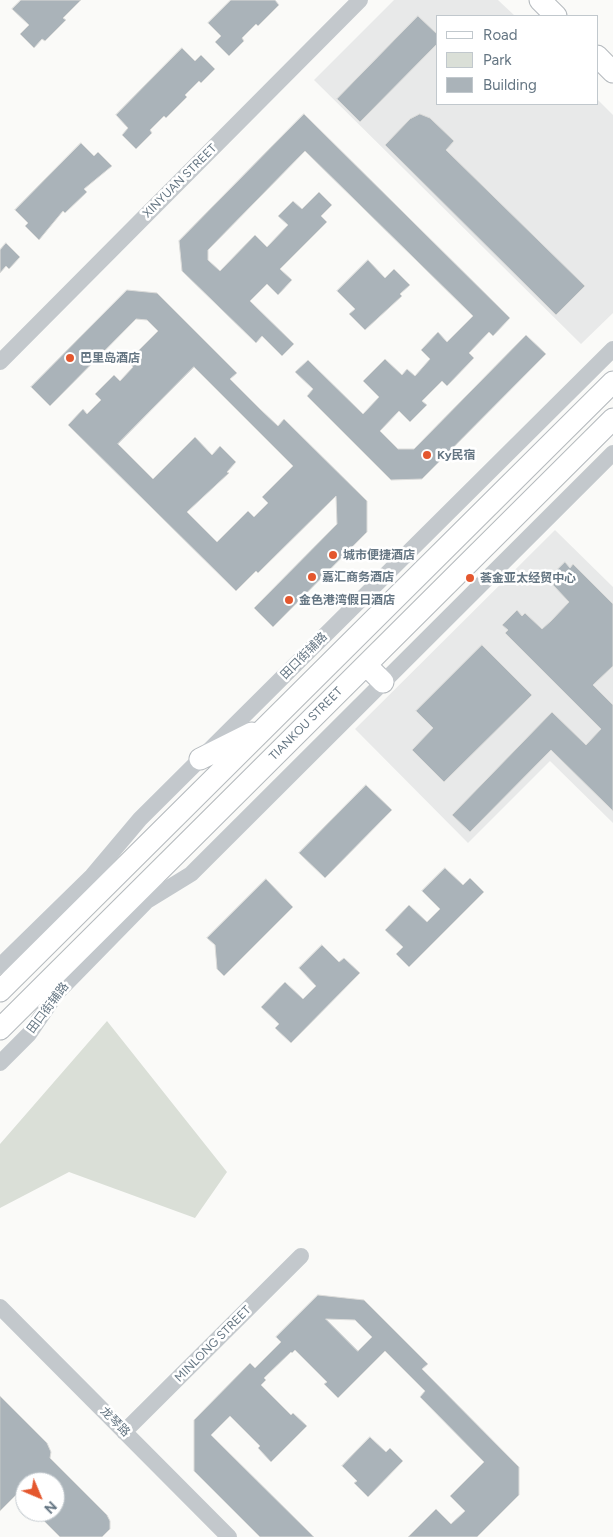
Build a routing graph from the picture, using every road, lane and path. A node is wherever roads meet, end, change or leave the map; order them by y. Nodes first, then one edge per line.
1 (360, 0) edge
2 (540, 0) edge
3 (555, 15) edge
4 (598, 57) edge
5 (613, 72) edge
6 (613, 349) edge
7 (0, 362) edge
8 (613, 382) edge
9 (613, 419) edge
10 (613, 432) edge
11 (586, 446) junction
12 (613, 453) edge
13 (366, 665) junction
14 (383, 682) junction
15 (268, 725) junction
16 (200, 759) junction
17 (0, 966) edge
18 (0, 991) edge
19 (0, 1029) edge
20 (0, 1063) edge
21 (301, 1256) dead end
22 (0, 1307) edge
23 (124, 1432) junction
24 (229, 1537) edge

1 - 7 street, XINYUAN STREET
2 - 3 main road
4 - 5 main road
6 - 16 street, 田口街辅路
8 - 15 main road
9 - 11 main road, TIANKOU STREET
10 - 11 main road
11 - 13 main road, TIANKOU STREET
12 - 14 street, 田口街辅路
13 - 14 main road
13 - 19 main road, TIANKOU STREET
14 - 20 street, 田口街辅路
15 - 16 main road
15 - 18 main road
16 - 17 street, 田口街辅路
21 - 23 street, MINLONG STREET
22 - 23 street, 龙琴路
23 - 24 street, 龙琴路

